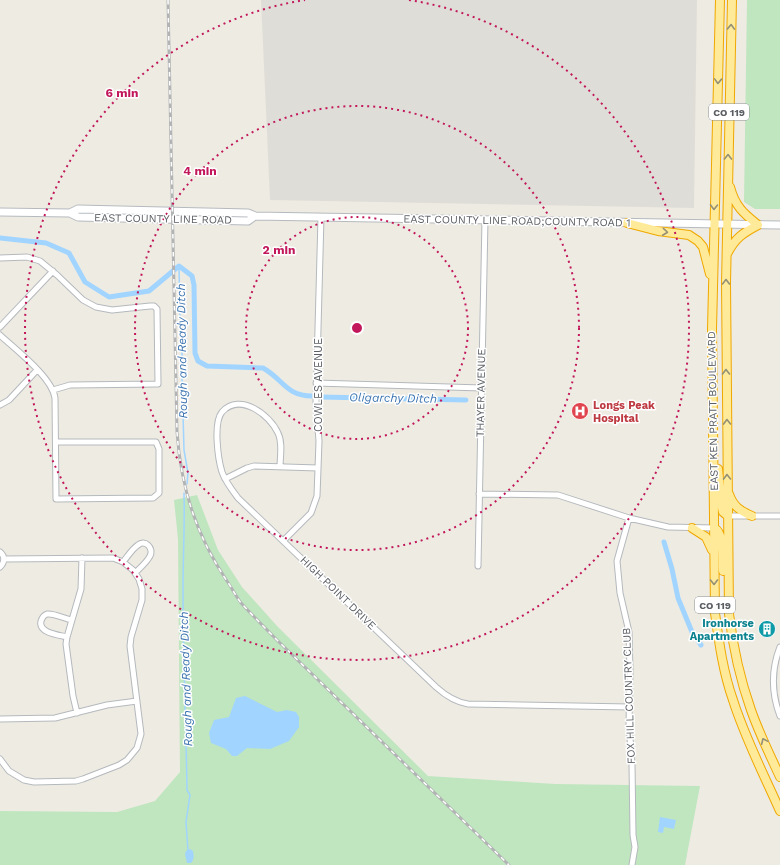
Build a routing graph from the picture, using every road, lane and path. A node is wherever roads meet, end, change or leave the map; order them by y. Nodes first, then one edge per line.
1 (720, 0) edge
2 (732, 0) edge
3 (727, 177) junction
4 (0, 212) edge
5 (321, 217) junction
6 (485, 220) junction
7 (627, 223) junction
8 (714, 224) junction
9 (726, 224) junction
10 (758, 224) junction
11 (780, 225) edge
12 (726, 257) junction
13 (0, 258) edge
14 (53, 271) junction
15 (713, 292) junction
16 (0, 327) edge
17 (0, 335) edge
18 (37, 370) junction
19 (316, 383) junction
20 (482, 388) junction
21 (53, 390) junction
22 (0, 405) edge
23 (56, 442) junction
24 (714, 463) junction
25 (280, 467) junction
26 (318, 468) junction
27 (225, 479) junction
28 (728, 491) junction
29 (479, 494) junction
30 (728, 516) junction
31 (752, 516) junction
32 (780, 516) edge
33 (629, 518) junction
34 (692, 528) junction
35 (714, 528) junction
36 (283, 541) junction
37 (0, 552) edge
38 (714, 555) junction
39 (82, 558) junction
40 (4, 559) junction
41 (123, 562) junction
42 (478, 566) dead end
43 (0, 567) edge
44 (135, 573) junction
45 (728, 588) junction
46 (72, 620) junction
47 (67, 637) junction
48 (780, 647) edge
49 (138, 701) junction
50 (629, 707) junction
51 (77, 713) junction
52 (780, 716) edge
53 (0, 719) edge
54 (0, 759) edge
55 (780, 777) edge
56 (780, 811) edge
57 (632, 865) edge

1 -> 8 highway, EAST KEN PRATT BOULEVARD / CO 119
3 -> 2 highway, EAST KEN PRATT BOULEVARD / CO 119
3 - 9 highway, EAST KEN PRATT BOULEVARD / CO 119
3 - 10 highway
4 - 5 main road, EAST COUNTY LINE ROAD;COUNTY ROAD 1
5 - 6 main road, EAST COUNTY LINE ROAD;COUNTY ROAD 1
5 - 19 street, COWLES AVENUE
6 - 7 main road, EAST COUNTY LINE ROAD;COUNTY ROAD 1
6 - 20 street, THAYER AVENUE
7 - 8 main road, EAST COUNTY LINE ROAD;COUNTY ROAD 1
7 -> 15 highway
8 - 9 main road, EAST COUNTY LINE ROAD;COUNTY ROAD 1
8 - 15 highway, EAST KEN PRATT BOULEVARD / CO 119
9 - 10 main road, EAST COUNTY LINE ROAD;COUNTY ROAD 1
9 - 12 highway, EAST KEN PRATT BOULEVARD / CO 119
10 - 11 main road, EAST COUNTY LINE ROAD;COUNTY ROAD 1
10 - 12 highway
28 -> 12 highway, EAST KEN PRATT BOULEVARD / CO 119
13 - 14 street
14 - 16 street
14 - 21 street
15 - 24 highway, EAST KEN PRATT BOULEVARD / CO 119
17 - 18 street
18 - 21 street
18 - 22 street
19 - 20 street
19 - 26 street, COWLES AVENUE
20 - 29 street, THAYER AVENUE
21 - 23 street
23 - 23 street
24 - 30 highway
24 - 35 highway, EAST KEN PRATT BOULEVARD / CO 119
25 - 26 street
25 - 27 street
25 - 27 street, HIGH POINT DRIVE
26 - 36 street, COWLES AVENUE
27 - 36 street, HIGH POINT DRIVE
28 - 30 highway, EAST KEN PRATT BOULEVARD / CO 119
28 - 31 highway
29 - 33 street
29 - 42 street, THAYER AVENUE
30 - 31 street
30 - 45 highway, EAST KEN PRATT BOULEVARD / CO 119
31 - 32 street
33 - 34 street
33 - 50 street, FOX HILL COUNTRY CLUB
34 - 35 street
34 - 38 highway
35 - 38 highway, EAST KEN PRATT BOULEVARD / CO 119
35 - 45 highway
36 - 50 street, HIGH POINT DRIVE
37 - 40 street
38 -> 56 highway, EAST KEN PRATT BOULEVARD / CO 119
39 - 40 street
39 - 41 street
39 - 46 street
40 - 43 street
41 - 44 street
41 - 44 street
44 - 49 street
55 -> 45 highway, EAST KEN PRATT BOULEVARD / CO 119
46 - 47 street
46 - 47 street
47 - 51 street
48 - 52 street
49 - 51 street
49 - 54 street
50 - 57 street, FOX HILL COUNTRY CLUB
51 - 53 street

